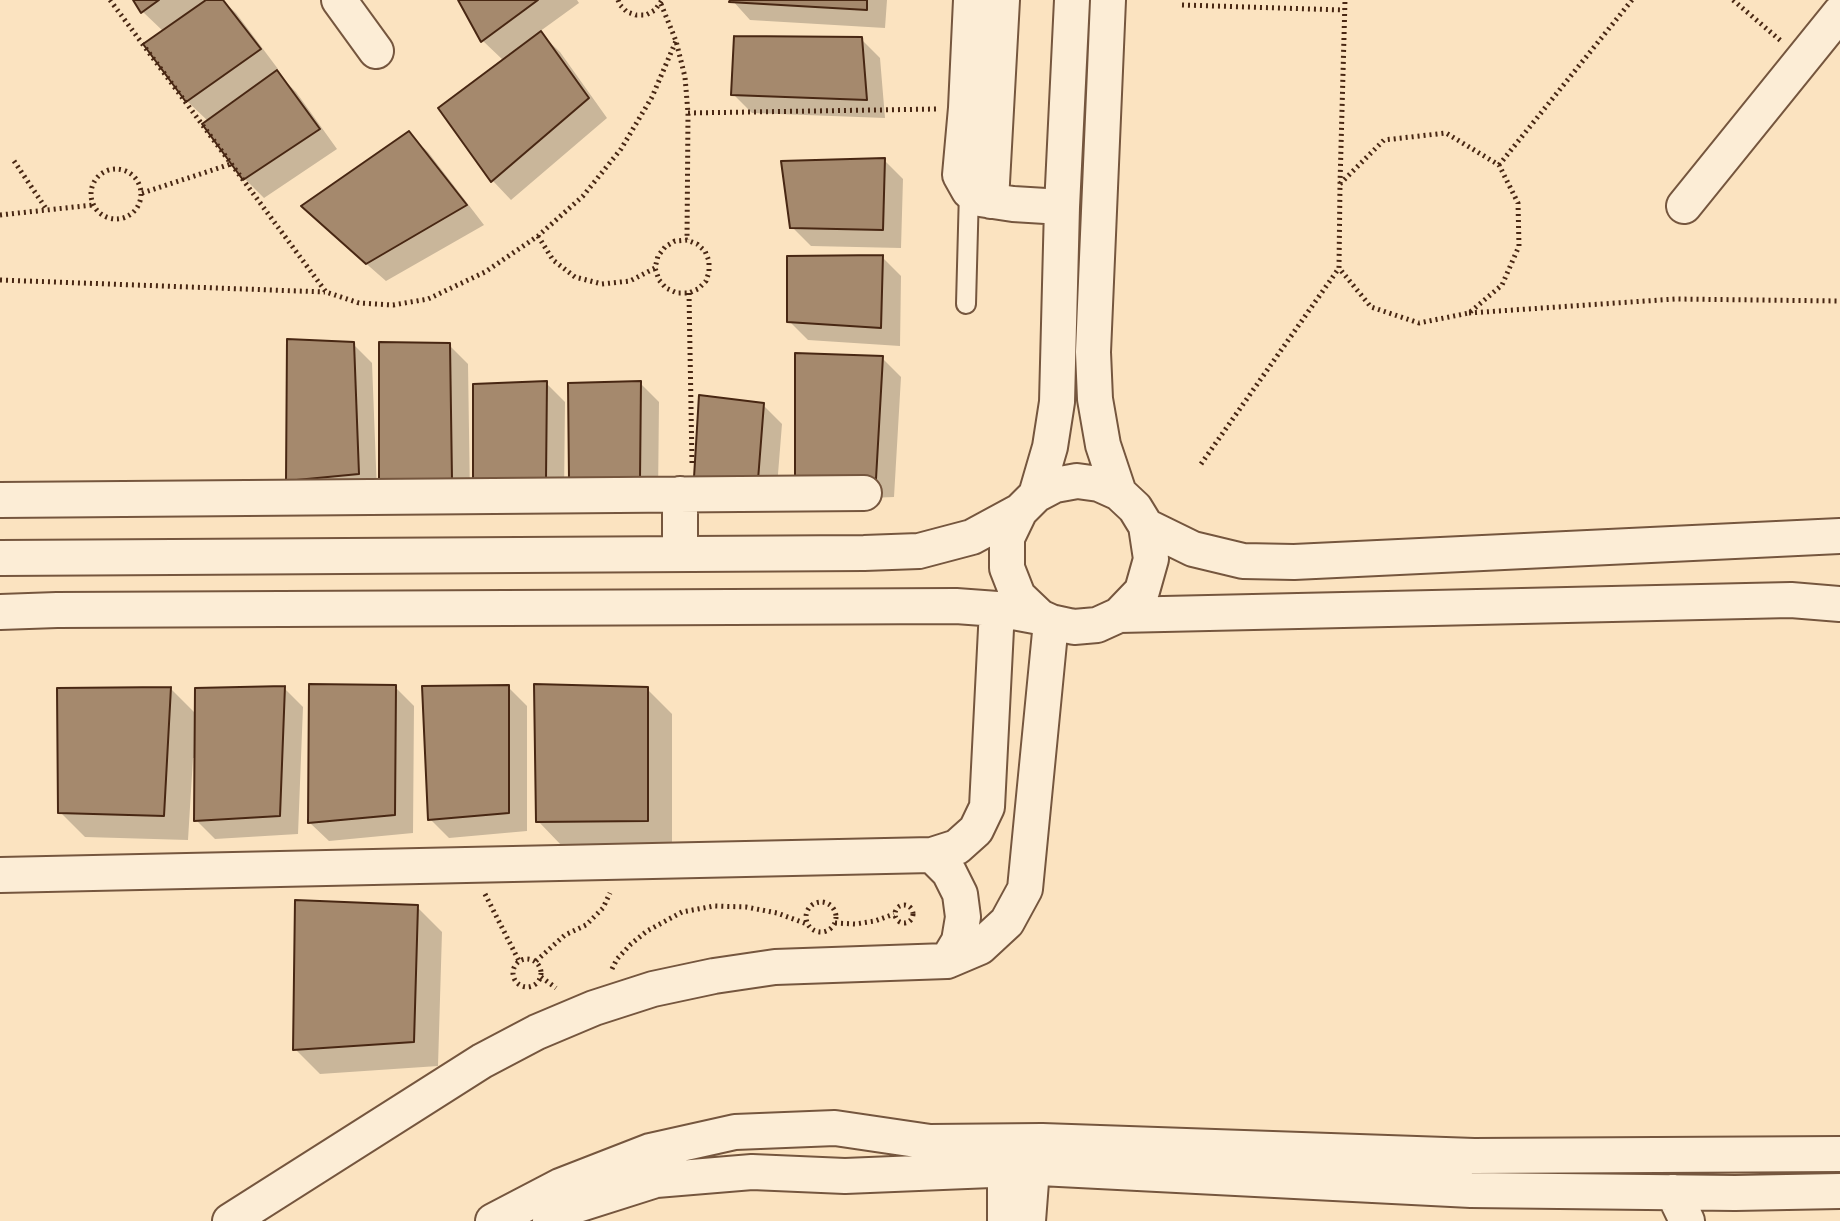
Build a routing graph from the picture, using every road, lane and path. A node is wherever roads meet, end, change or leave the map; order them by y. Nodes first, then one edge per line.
1 (110, 0) edge
2 (339, 0) edge
3 (618, 0) edge
4 (971, 0) edge
5 (1002, 0) edge
6 (1072, 0) edge
7 (1108, 0) edge
8 (1345, 0) edge
9 (1632, 0) edge
10 (1733, 0) edge
11 (662, 2) edge
12 (1182, 5) dead end
13 (1344, 10) junction
14 (1840, 13) edge
15 (676, 41) junction
16 (376, 51) dead end
17 (1803, 59) junction
18 (966, 108) junction
19 (688, 113) junction
20 (14, 161) dead end
21 (231, 164) junction
22 (1499, 165) junction
23 (1340, 184) junction
24 (142, 193) junction
25 (980, 196) junction
26 (93, 205) junction
27 (1684, 206) dead end
28 (1062, 207) junction
29 (48, 210) junction
30 (0, 215) edge
31 (538, 236) junction
32 (687, 240) junction
33 (655, 268) junction
34 (1339, 268) junction
35 (0, 280) edge
36 (326, 292) junction
37 (689, 293) junction
38 (1840, 301) edge
39 (966, 304) dead end
40 (1469, 313) junction
41 (1201, 464) dead end
42 (864, 493) dead end
43 (1119, 493) junction
44 (686, 494) junction
45 (0, 500) edge
46 (1028, 503) junction
47 (1146, 526) junction
48 (1840, 536) edge
49 (680, 554) junction
50 (0, 558) edge
51 (1840, 604) edge
52 (997, 609) junction
53 (0, 612) edge
54 (1119, 615) junction
55 (1045, 619) junction
56 (992, 723) junction
57 (1041, 723) junction
58 (932, 855) junction
59 (618, 862) junction
60 (470, 865) junction
61 (0, 875) edge
62 (894, 914) dead end
63 (835, 923) junction
64 (807, 924) junction
65 (519, 961) junction
66 (536, 961) junction
67 (947, 961) junction
68 (610, 973) dead end
69 (541, 977) junction
70 (568, 992) dead end
71 (1840, 1154) edge
72 (1003, 1163) junction
73 (1840, 1191) edge
74 (1750, 1193) junction
75 (1680, 1207) edge
76 (230, 1221) edge
77 (493, 1221) edge
78 (550, 1221) edge
79 (1005, 1221) edge
80 (1028, 1221) edge
81 (1726, 1221) edge

1 - 21 path
2 - 16 street
3 - 11 path
4 - 18 street
5 - 25 street
6 - 28 street
7 - 43 street
8 - 13 path
9 - 22 path
10 - 17 path
11 - 15 path
12 - 13 path
13 - 23 path
14 - 17 street
15 - 19 path
15 - 31 path
17 - 27 street
18 - 19 path
18 - 25 street
19 - 32 path
20 - 29 path
21 - 24 path
21 - 36 path
22 - 23 path
22 - 40 path
23 - 34 path
24 - 26 path
24 - 26 path
25 - 28 street
25 - 39 lane
26 - 29 path
28 - 46 street
29 - 30 path
31 - 33 path
31 - 36 path
32 - 33 path
32 - 37 path
33 - 37 path
34 - 40 path
34 - 41 path
35 - 36 path
37 - 44 path
38 - 40 path
42 - 44 street
43 - 46 street
43 - 47 street
44 - 45 street
44 - 49 street
46 - 49 street
46 - 55 street
47 - 48 street
47 - 54 street
49 - 50 street
51 - 54 street
52 - 53 street
52 - 55 street
52 - 56 street
54 - 55 street
55 - 57 street
56 - 57 street
56 - 58 street
57 - 67 street
58 - 59 street
58 - 67 street
59 - 60 street
59 - 66 path
60 - 61 street
60 - 65 path
62 - 63 path
63 - 64 path
63 - 64 path
64 - 68 path
65 - 66 path
65 - 69 path
66 - 69 path
67 - 76 street
69 - 70 path
71 - 72 street
72 - 75 street
72 - 77 street
72 - 78 street
72 - 79 street
72 - 80 street
73 - 74 street
74 - 75 street
74 - 81 street

